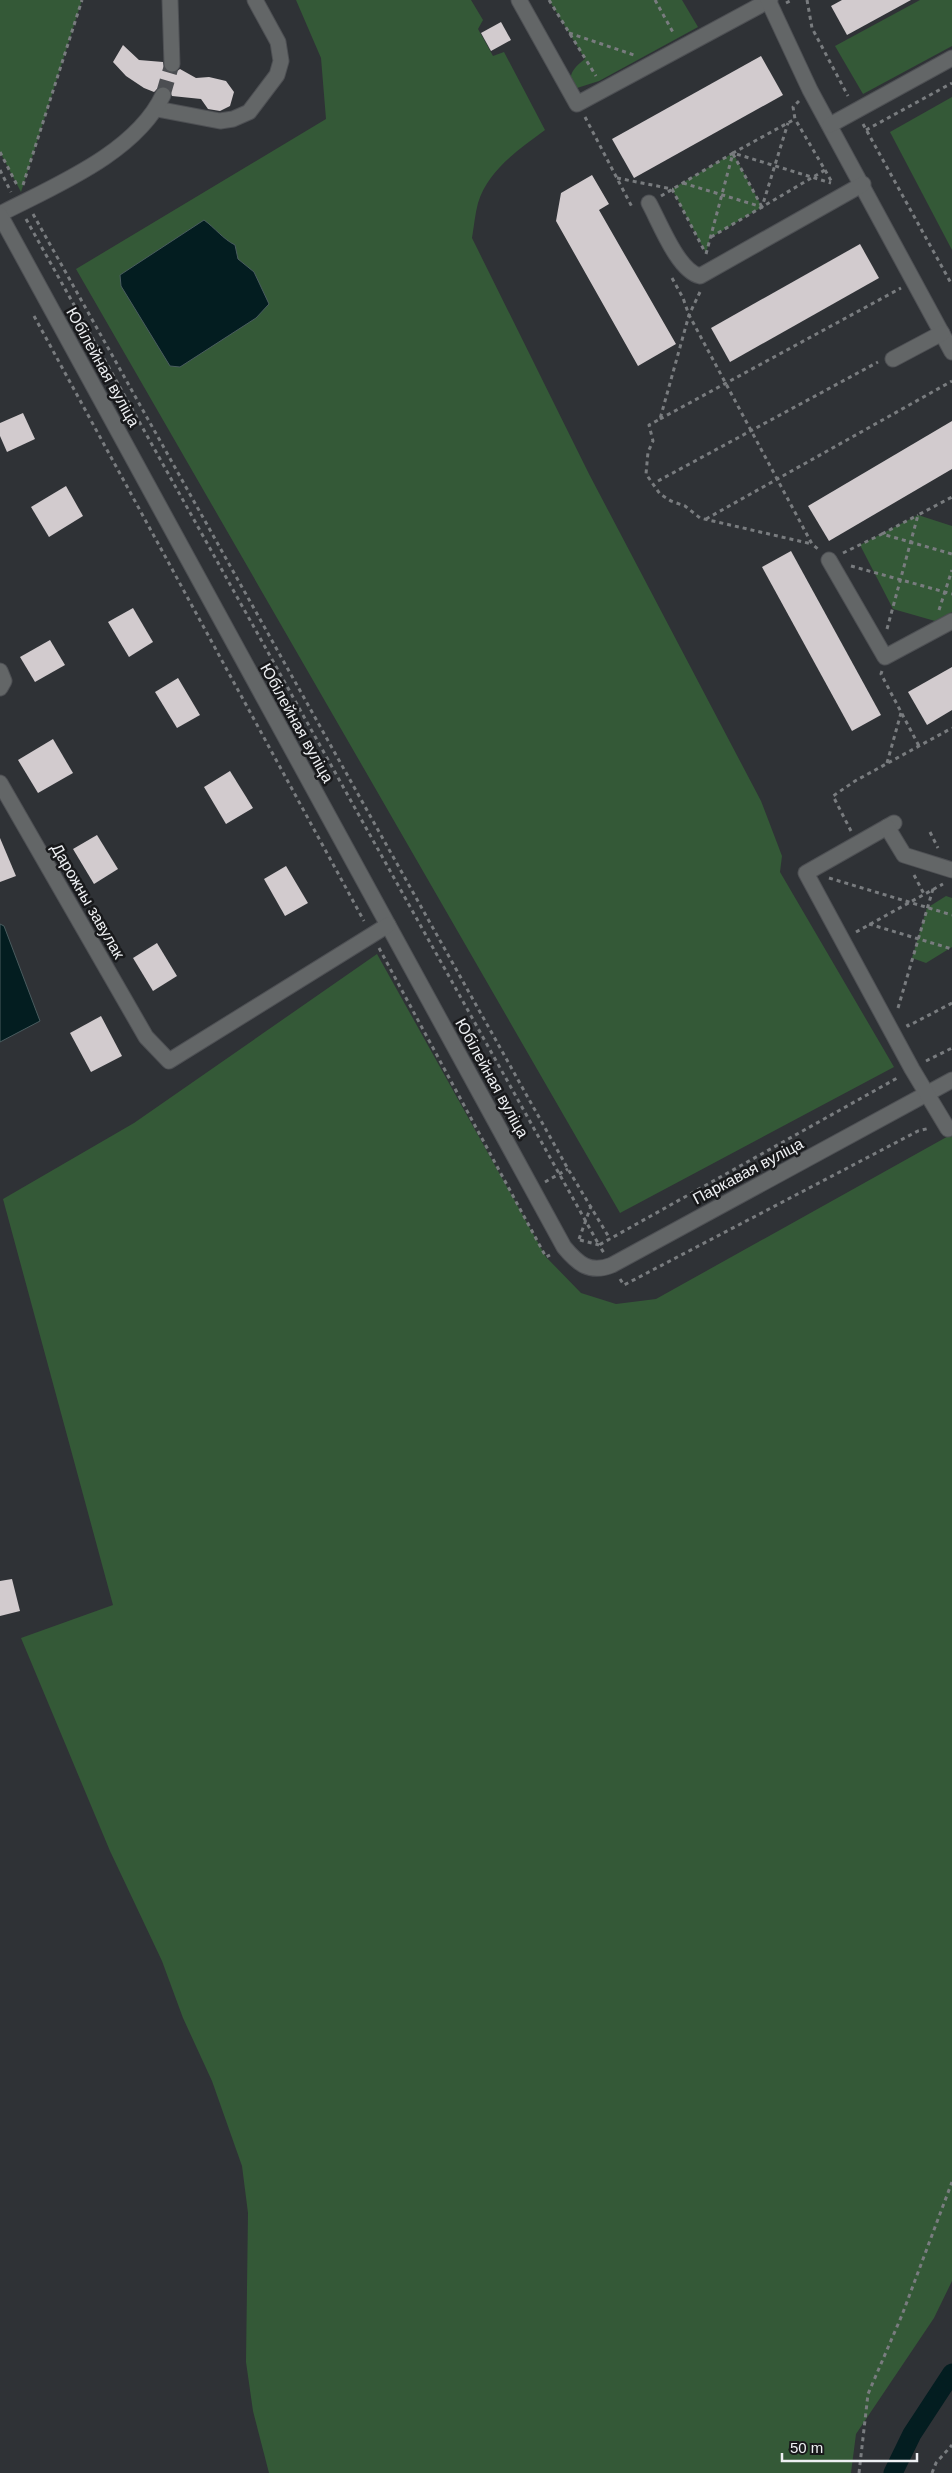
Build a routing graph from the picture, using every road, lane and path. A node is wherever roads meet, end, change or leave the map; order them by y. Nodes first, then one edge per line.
1 (82, 0) edge
2 (170, 0) edge
3 (255, 0) edge
4 (518, 0) edge
5 (549, 0) edge
6 (655, 0) edge
7 (769, 0) edge
8 (807, 0) edge
9 (569, 33) junction
10 (683, 49) junction
11 (642, 58) dead end
12 (952, 58) edge
13 (172, 64) tunnel mouth
14 (599, 81) dead end
15 (952, 83) edge
16 (810, 90) junction
17 (163, 95) tunnel mouth
18 (577, 104) junction
19 (157, 109) junction
20 (856, 110) junction
21 (795, 119) junction
22 (788, 123) junction
23 (830, 125) junction
24 (866, 130) junction
25 (0, 152) edge
26 (733, 154) junction
27 (776, 166) junction
28 (0, 170) edge
29 (825, 170) junction
30 (813, 177) junction
31 (617, 178) junction
32 (682, 182) junction
33 (834, 184) junction
34 (857, 188) junction
35 (672, 189) junction
36 (723, 196) junction
37 (22, 203) junction
38 (649, 203) junction
39 (762, 207) junction
40 (0, 214) edge
41 (710, 238) junction
42 (706, 253) junction
43 (669, 272) dead end
44 (704, 274) junction
45 (952, 285) edge
46 (905, 286) dead end
47 (33, 314) dead end
48 (689, 315) junction
49 (942, 333) junction
50 (952, 352) edge
51 (893, 359) dead end
52 (878, 362) dead end
53 (952, 381) edge
54 (726, 384) junction
55 (660, 419) junction
56 (752, 430) junction
57 (778, 480) junction
58 (658, 481) dead end
59 (952, 497) edge
60 (918, 515) junction
61 (706, 519) junction
62 (882, 534) junction
63 (911, 542) junction
64 (812, 544) junction
65 (952, 554) edge
66 (829, 560) junction
67 (952, 570) edge
68 (900, 580) junction
69 (945, 592) junction
70 (952, 594) edge
71 (952, 621) edge
72 (932, 632) junction
73 (883, 654) junction
74 (0, 671) edge
75 (0, 688) edge
76 (901, 713) junction
77 (952, 728) edge
78 (919, 746) junction
79 (887, 763) junction
80 (0, 783) edge
81 (858, 844) junction
82 (830, 870) dead end
83 (949, 876) edge
84 (828, 878) junction
85 (828, 883) dead end
86 (933, 889) junction
87 (910, 902) junction
88 (927, 908) junction
89 (952, 915) edge
90 (850, 924) dead end
91 (869, 924) junction
92 (388, 925) junction
93 (855, 932) junction
94 (371, 934) junction
95 (918, 940) junction
96 (860, 941) dead end
97 (952, 950) edge
98 (893, 1000) dead end
99 (952, 1003) edge
100 (898, 1008) junction
101 (901, 1014) dead end
102 (904, 1020) dead end
103 (952, 1048) edge
104 (912, 1069) junction
105 (952, 1080) edge
106 (927, 1094) junction
107 (945, 1125) joint
108 (568, 1169) junction
109 (558, 1174) junction
110 (533, 1189) junction
111 (590, 1206) junction
112 (585, 1221) junction
113 (579, 1239) dead end
114 (610, 1239) junction
115 (564, 1247) joint
116 (546, 1257) dead end
117 (619, 1276) dead end
118 (952, 2182) edge
119 (952, 2445) edge
120 (859, 2473) edge
121 (932, 2473) edge

1 - 25 path
2 - 13 street
3 - 19 street
4 - 18 street
5 - 9 path
6 - 10 path
7 - 10 street
7 - 16 street
8 - 20 path
9 - 11 path
9 - 14 path
10 - 18 street
12 - 20 street
15 - 24 path
16 - 21 path
16 - 23 street
17 - 19 street
18 - 31 path
19 - 37 street
20 - 23 street
20 - 24 path
21 - 22 path
21 - 29 path
22 - 26 path
22 - 27 path
23 - 34 street
24 - 45 path
26 - 27 path
26 - 32 path
26 - 36 path
26 - 39 path
27 - 30 path
27 - 39 path
28 - 37 path
29 - 30 path
29 - 33 path
30 - 33 path
30 - 39 path
31 - 35 path
31 - 38 path
32 - 35 path
32 - 36 path
33 - 34 path
34 - 44 street
34 - 49 street
35 - 38 path
35 - 42 path
36 - 39 path
36 - 41 path
37 - 40 street
37 - 108 path
37 - 109 path
38 - 44 street
39 - 41 path
40 - 92 street, Юбілейная вуліца
41 - 42 path
42 - 44 path
43 - 48 path
44 - 48 path
46 - 54 path
47 - 94 path
48 - 54 path
48 - 55 path
49 - 50 street
49 - 51 street
52 - 56 path
53 - 57 path
54 - 55 path
54 - 56 path
55 - 61 path
56 - 57 path
56 - 58 path
57 - 61 path
57 - 64 path
59 - 60 path
60 - 62 path
60 - 63 path
61 - 64 path
62 - 63 path
62 - 66 path
63 - 65 path
63 - 68 path
64 - 66 path
66 - 68 path
66 - 73 street
67 - 69 path
68 - 69 path
68 - 73 path
69 - 70 path
69 - 72 path
71 - 72 street
72 - 73 street
73 - 76 path
74 - 75 street
76 - 78 path
76 - 79 path
77 - 78 path
78 - 79 path
79 - 81 path
80 - 94 street, Дарожны завулак
81 - 83 street
81 - 104 street
82 - 84 path
83 - 86 path
84 - 85 path
84 - 87 path
86 - 87 path
86 - 88 path
87 - 88 path
87 - 91 path
88 - 89 path
88 - 95 path
90 - 93 path
91 - 93 path
91 - 95 path
92 - 94 street
92 - 110 street, Юбілейная вуліца
93 - 96 path
94 - 116 path
95 - 97 path
95 - 100 path
98 - 100 path
99 - 102 path
100 - 101 path
103 - 104 path
104 - 106 street
104 - 114 path
105 - 106 street, Паркавая вуліца
106 - 107 street
106 - 115 street, Паркавая вуліца
107 - 117 path
108 - 109 path
108 - 111 path
109 - 110 path
109 - 112 path
110 - 115 street, Юбілейная вуліца
111 - 112 path
111 - 114 path
112 - 113 path
112 - 114 path
118 - 120 path
119 - 121 path

